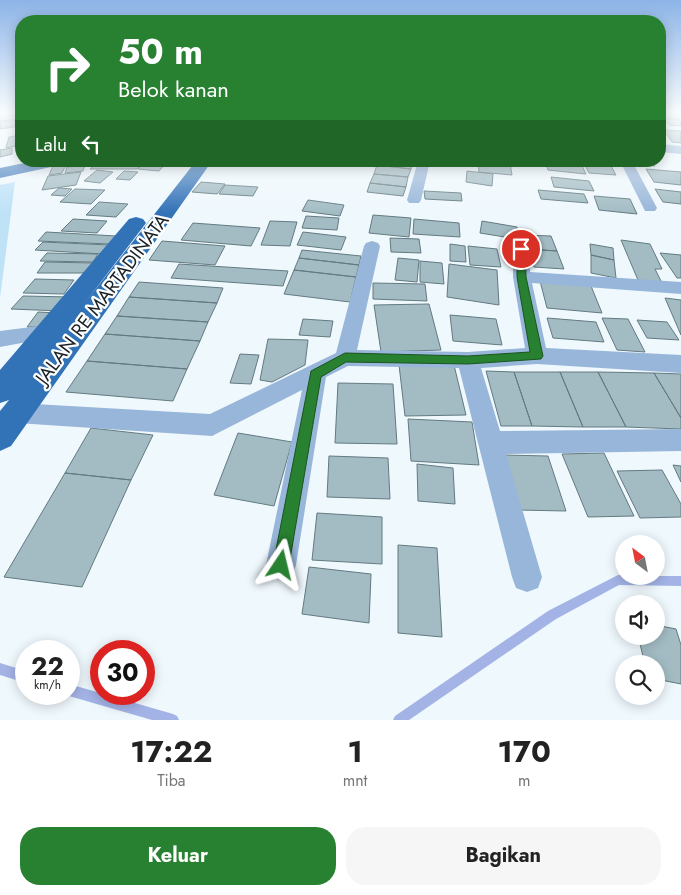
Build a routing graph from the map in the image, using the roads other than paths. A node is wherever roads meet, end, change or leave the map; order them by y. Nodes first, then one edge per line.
1 (666, 149) edge
2 (681, 150) edge
3 (15, 162) edge
4 (0, 165) edge
5 (30, 167) edge
6 (182, 167) edge
7 (200, 167) edge
8 (422, 167) edge
9 (629, 167) edge
10 (0, 173) edge
11 (414, 200) dead end
12 (650, 208) dead end
13 (372, 246) dead end
14 (521, 249) dead end
15 (522, 277) junction
16 (681, 288) edge
17 (47, 332) junction
18 (0, 338) edge
19 (537, 356) junction
20 (345, 358) junction
21 (468, 360) junction
22 (681, 364) edge
23 (316, 374) junction
24 (0, 391) edge
25 (17, 413) junction
26 (0, 436) edge
27 (681, 440) edge
28 (491, 443) junction
29 (281, 565) dead end
30 (527, 577) dead end

1 - 2 street
3 - 4 main road
5 - 10 main road
6 - 17 highway, JALAN RE MARTADINATA
7 - 25 highway, JALAN RE MARTADINATA
8 - 11 street
9 - 12 street
13 - 20 street
14 - 15 street
15 - 16 street
15 - 19 street
17 - 18 street
17 - 24 highway, JALAN RE MARTADINATA
19 - 21 street
19 - 22 street
20 - 21 street
20 - 23 street
21 - 28 street
23 - 25 street
23 - 29 street
25 - 26 highway, JALAN RE MARTADINATA
27 - 28 street
28 - 30 street

